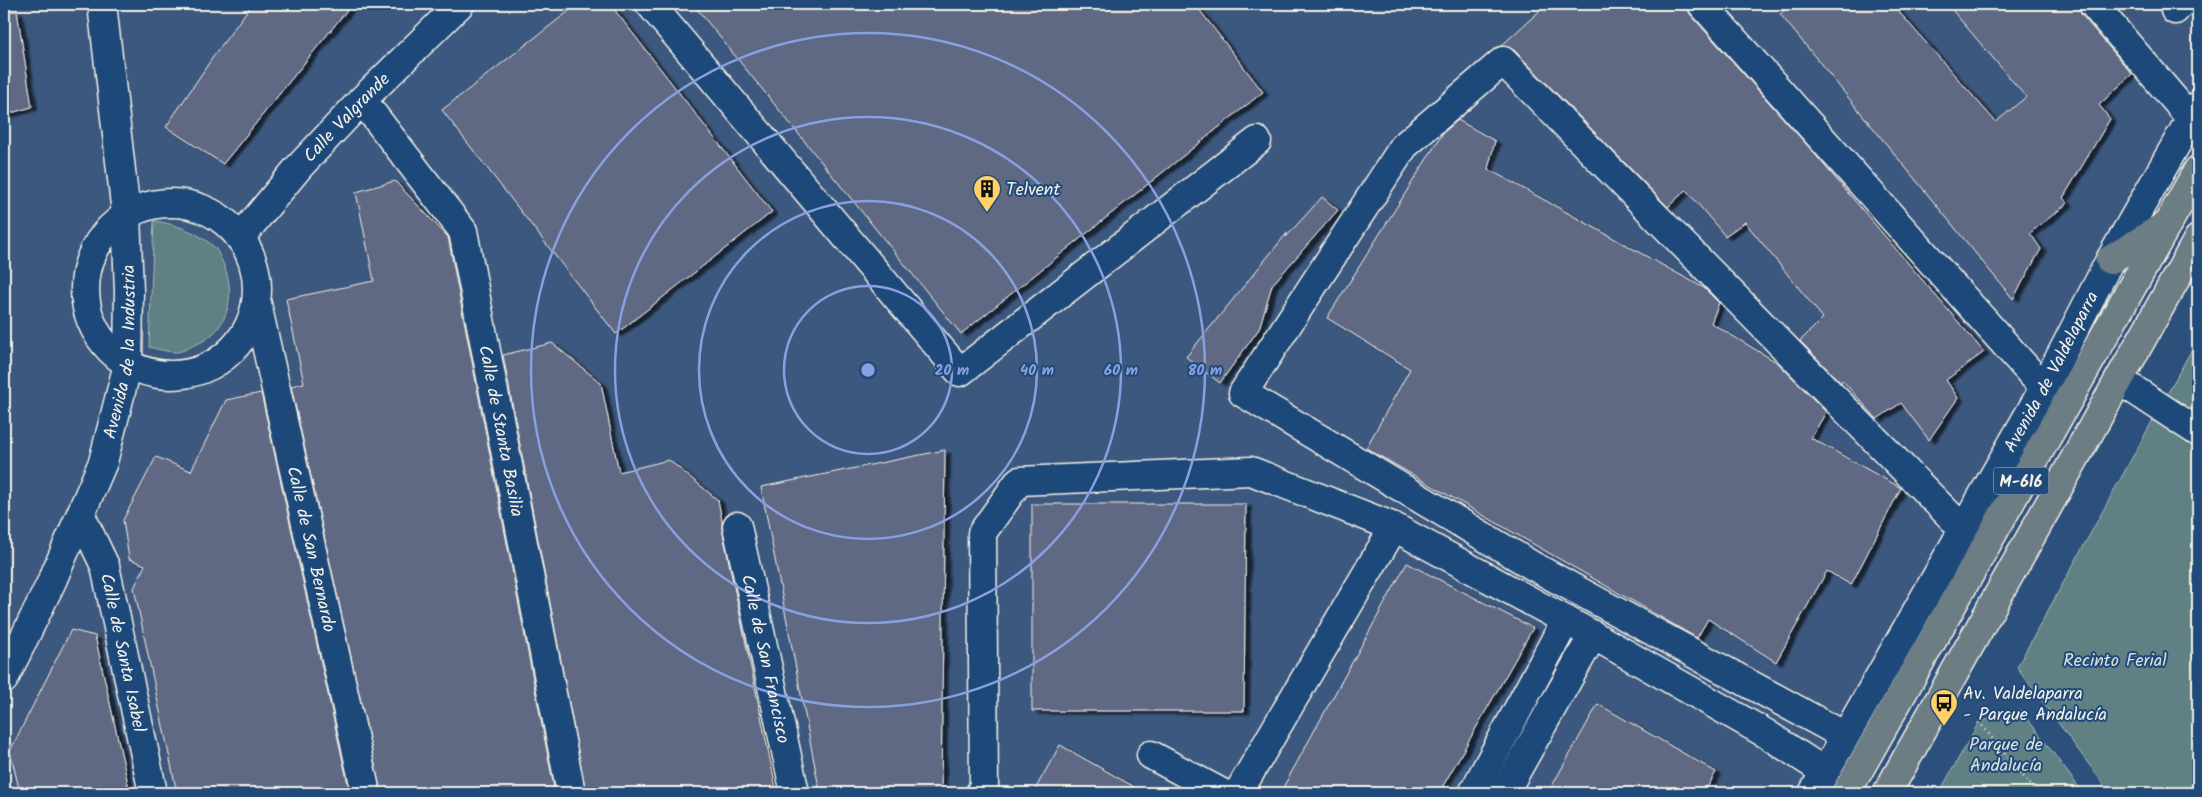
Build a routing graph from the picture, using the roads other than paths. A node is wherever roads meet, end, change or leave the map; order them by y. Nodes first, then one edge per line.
1 (102, 4) edge
2 (460, 4) edge
3 (650, 4) edge
4 (1702, 4) edge
5 (2092, 4) edge
6 (362, 100) junction
7 (2196, 117) edge
8 (1257, 141) dead end
9 (2198, 170) edge
10 (126, 214) junction
11 (2167, 225) junction
12 (240, 238) junction
13 (2198, 239) edge
14 (2110, 260) junction
15 (257, 304) junction
16 (128, 364) junction
17 (2119, 380) junction
18 (2044, 388) junction
19 (2198, 432) edge
20 (81, 516) junction
21 (737, 526) dead end
22 (1394, 527) junction
23 (1963, 528) junction
24 (1566, 620) junction
25 (1593, 635) junction
26 (4, 679) edge
27 (1846, 736) junction
28 (1151, 755) dead end
29 (1819, 783) edge
30 (153, 793) edge
31 (366, 793) edge
32 (570, 793) edge
33 (795, 793) edge
34 (980, 793) edge
35 (1222, 793) edge
36 (1238, 793) edge
37 (1473, 793) edge
38 (1504, 793) edge
39 (1846, 793) edge
40 (1887, 793) edge

1 - 10 street, Avenida de la Industria
2 - 6 street, Calle Valgrande
3 - 8 street
4 - 18 street
5 - 7 street
6 - 12 street, Calle Valgrande
6 - 32 street, Calle de Stanta Basilia
7 - 14 street, Avenida de Valdelaparra
9 - 11 highway, Avenida de Valdelaparra / M-616
10 - 12 street
10 - 16 street, Avenida de la Industria
10 - 16 street
11 - 14 highway
11 - 39 highway, Avenida de Valdelaparra / M-616
12 - 15 street
13 - 17 highway, M-616
14 - 18 street, Avenida de Valdelaparra
15 - 16 street
15 - 31 street, Calle de San Bernardo
16 - 20 street, Avenida de la Industria
17 - 19 street
17 - 40 highway, M-616
18 - 23 street, Avenida de Valdelaparra
20 - 26 street, Avenida de la Industria
20 - 30 street, Calle de Santa Isabel
21 - 33 street, Calle de San Francisco
22 - 24 street
22 - 34 street
22 - 36 street
23 - 27 street, Avenida de Valdelaparra
23 - 27 street
24 - 25 street
24 - 37 street
25 - 29 street
25 - 38 street
27 - 29 street, Avenida de Valdelaparra
28 - 35 street

